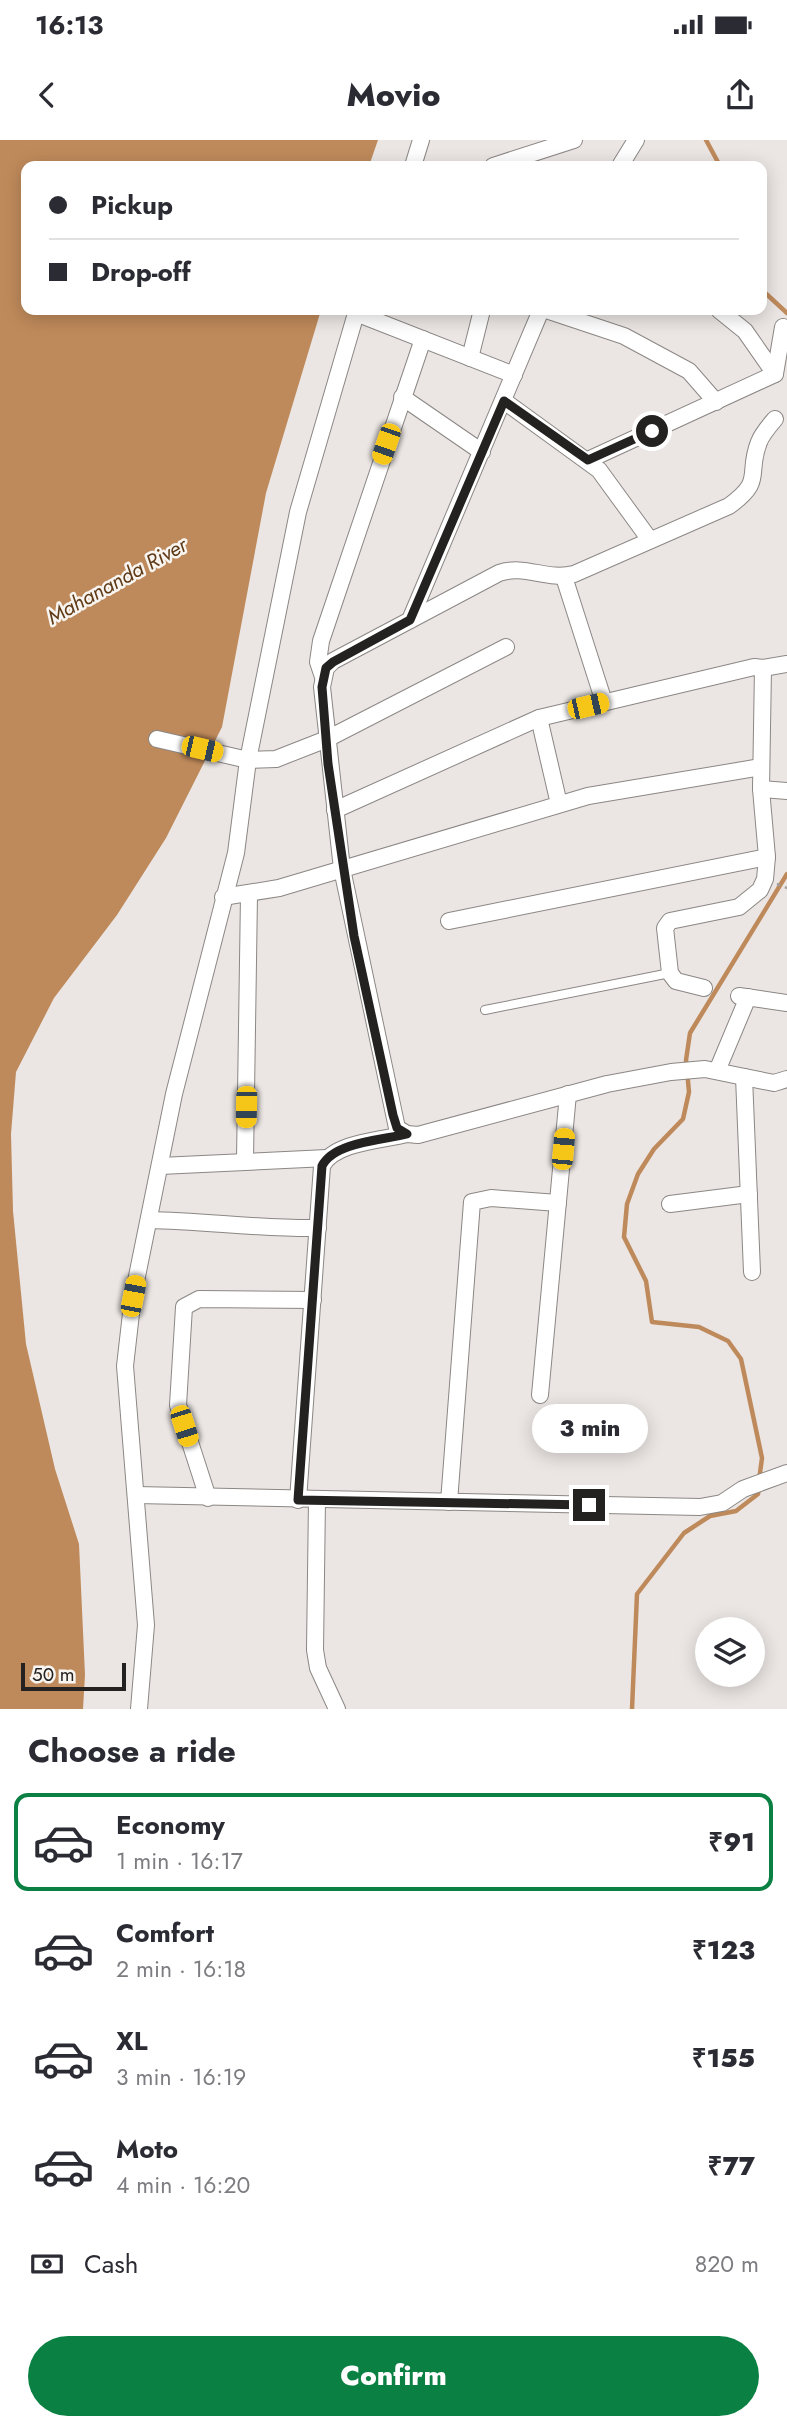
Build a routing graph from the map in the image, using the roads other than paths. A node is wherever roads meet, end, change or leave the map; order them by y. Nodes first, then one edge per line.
1 (421, 140) edge
2 (574, 140) edge
3 (636, 140) edge
4 (415, 161) edge
5 (514, 161) edge
6 (623, 161) edge
7 (355, 315) edge
8 (366, 315) edge
9 (481, 315) edge
10 (541, 315) edge
11 (559, 315) edge
12 (725, 315) edge
13 (783, 327) dead end
14 (423, 339) junction
15 (470, 358) junction
16 (514, 375) junction
17 (781, 375) edge
18 (402, 397) junction
19 (504, 401) junction
20 (716, 402) junction
21 (775, 419) dead end
22 (482, 452) junction
23 (588, 460) junction
24 (650, 540) junction
25 (564, 577) junction
26 (410, 620) junction
27 (506, 647) dead end
28 (787, 664) edge
29 (763, 668) junction
30 (323, 677) junction
31 (604, 702) junction
32 (539, 718) junction
33 (327, 738) junction
34 (157, 739) dead end
35 (248, 760) junction
36 (761, 768) junction
37 (761, 789) junction
38 (787, 791) edge
39 (559, 804) junction
40 (335, 810) junction
41 (767, 857) junction
42 (342, 869) junction
43 (249, 895) junction
44 (223, 897) junction
45 (449, 921) dead end
46 (670, 974) junction
47 (704, 988) dead end
48 (787, 1003) edge
49 (485, 1010) dead end
50 (711, 1070) junction
51 (744, 1077) junction
52 (787, 1079) edge
53 (568, 1094) junction
54 (407, 1134) junction
55 (327, 1157) junction
56 (245, 1160) junction
57 (160, 1166) junction
58 (749, 1194) junction
59 (558, 1203) junction
60 (670, 1204) dead end
61 (149, 1220) junction
62 (318, 1228) junction
63 (752, 1272) dead end
64 (313, 1300) junction
65 (540, 1395) dead end
66 (784, 1474) edge
67 (136, 1495) junction
68 (208, 1498) junction
69 (298, 1500) junction
70 (317, 1500) junction
71 (449, 1502) junction
72 (139, 1709) edge
73 (337, 1709) edge

1 - 4 street
2 - 5 street
3 - 6 street
7 - 35 street
8 - 14 street
9 - 15 street
10 - 16 street
11 - 20 street
12 - 17 street
13 - 17 street
14 - 15 street
14 - 18 street
15 - 16 street
16 - 19 street
17 - 20 street
18 - 22 street
18 - 30 street
19 - 22 street
19 - 23 street
20 - 23 street
21 - 24 street
22 - 26 street
23 - 24 street
24 - 25 street
25 - 26 street
25 - 31 street
26 - 30 street
27 - 33 street
28 - 29 street
29 - 31 street
29 - 36 street
30 - 33 street
31 - 32 street
32 - 39 street
32 - 40 street
33 - 35 street
33 - 40 street
34 - 35 street
35 - 44 street
36 - 37 street
36 - 39 street
37 - 38 street
37 - 41 street
39 - 42 street
40 - 42 street
41 - 45 street
41 - 46 street
42 - 43 street
42 - 54 street
43 - 44 street
43 - 56 street
44 - 57 street
46 - 47 street
46 - 49 lane
48 - 50 street
50 - 51 street
50 - 53 street
51 - 52 street
51 - 58 street
53 - 54 street
53 - 59 street
54 - 55 street
55 - 56 street
55 - 62 street
56 - 57 street
57 - 61 street
58 - 60 street
58 - 63 street
59 - 65 street
59 - 71 street
61 - 62 street
61 - 67 street
62 - 64 street
64 - 68 street
64 - 69 street
66 - 71 street
67 - 68 street
67 - 72 street
68 - 69 street
69 - 70 street
70 - 71 street
70 - 73 street

